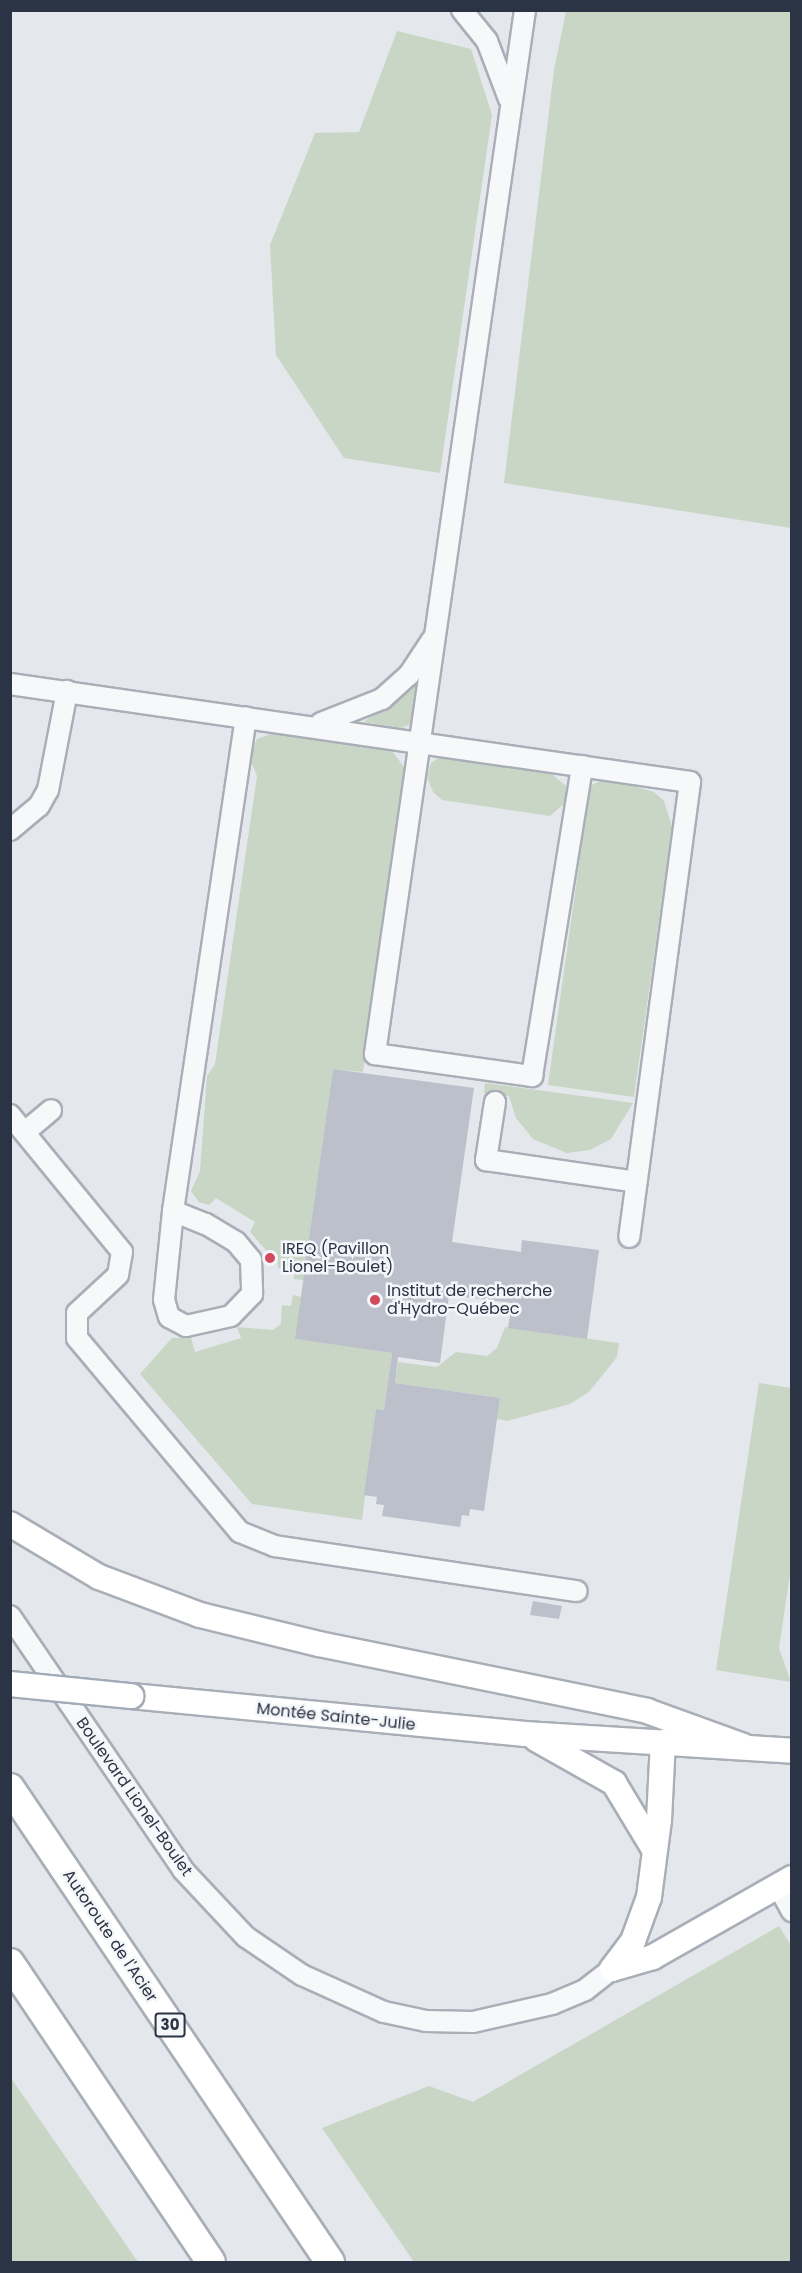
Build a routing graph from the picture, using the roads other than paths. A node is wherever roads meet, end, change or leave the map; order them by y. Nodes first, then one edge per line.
1 (462, 10) edge
2 (525, 10) edge
3 (512, 114) junction
4 (437, 630) junction
5 (10, 684) edge
6 (67, 691) junction
7 (246, 717) junction
8 (312, 725) junction
9 (421, 742) junction
10 (582, 766) junction
11 (10, 830) edge
12 (495, 1102) dead end
13 (51, 1110) dead end
14 (10, 1115) edge
15 (25, 1132) junction
16 (636, 1182) junction
17 (173, 1211) junction
18 (629, 1238) dead end
19 (10, 1524) edge
20 (577, 1591) dead end
21 (10, 1616) edge
22 (10, 1684) edge
23 (525, 1734) junction
24 (663, 1742) junction
25 (743, 1746) junction
26 (792, 1751) edge
27 (10, 1788) edge
28 (652, 1846) junction
29 (785, 1882) edge
30 (792, 1911) edge
31 (10, 1963) edge
32 (612, 1969) junction
33 (211, 2262) edge
34 (330, 2262) edge

1 - 3 street
2 - 3 street
3 - 4 street
4 - 8 street
4 - 9 street
5 - 6 street
6 - 7 street
6 - 11 street
7 - 8 street
7 - 17 street
8 - 9 street
9 - 10 street
9 - 10 street
10 - 16 street
12 - 16 street
13 - 15 street
14 - 15 street
15 - 20 street
16 - 18 street
17 - 17 street
19 - 25 main road
21 - 32 street, Boulevard Lionel-Boulet
22 - 23 main road, Montée Sainte-Julie, bridge
23 - 24 main road, Montée Sainte-Julie
23 - 28 main road
24 - 25 main road
24 - 28 main road
25 - 26 main road
27 - 34 highway, Autoroute de l'Acier / 30
28 - 32 main road
29 - 30 street
29 - 32 main road
31 - 33 highway

